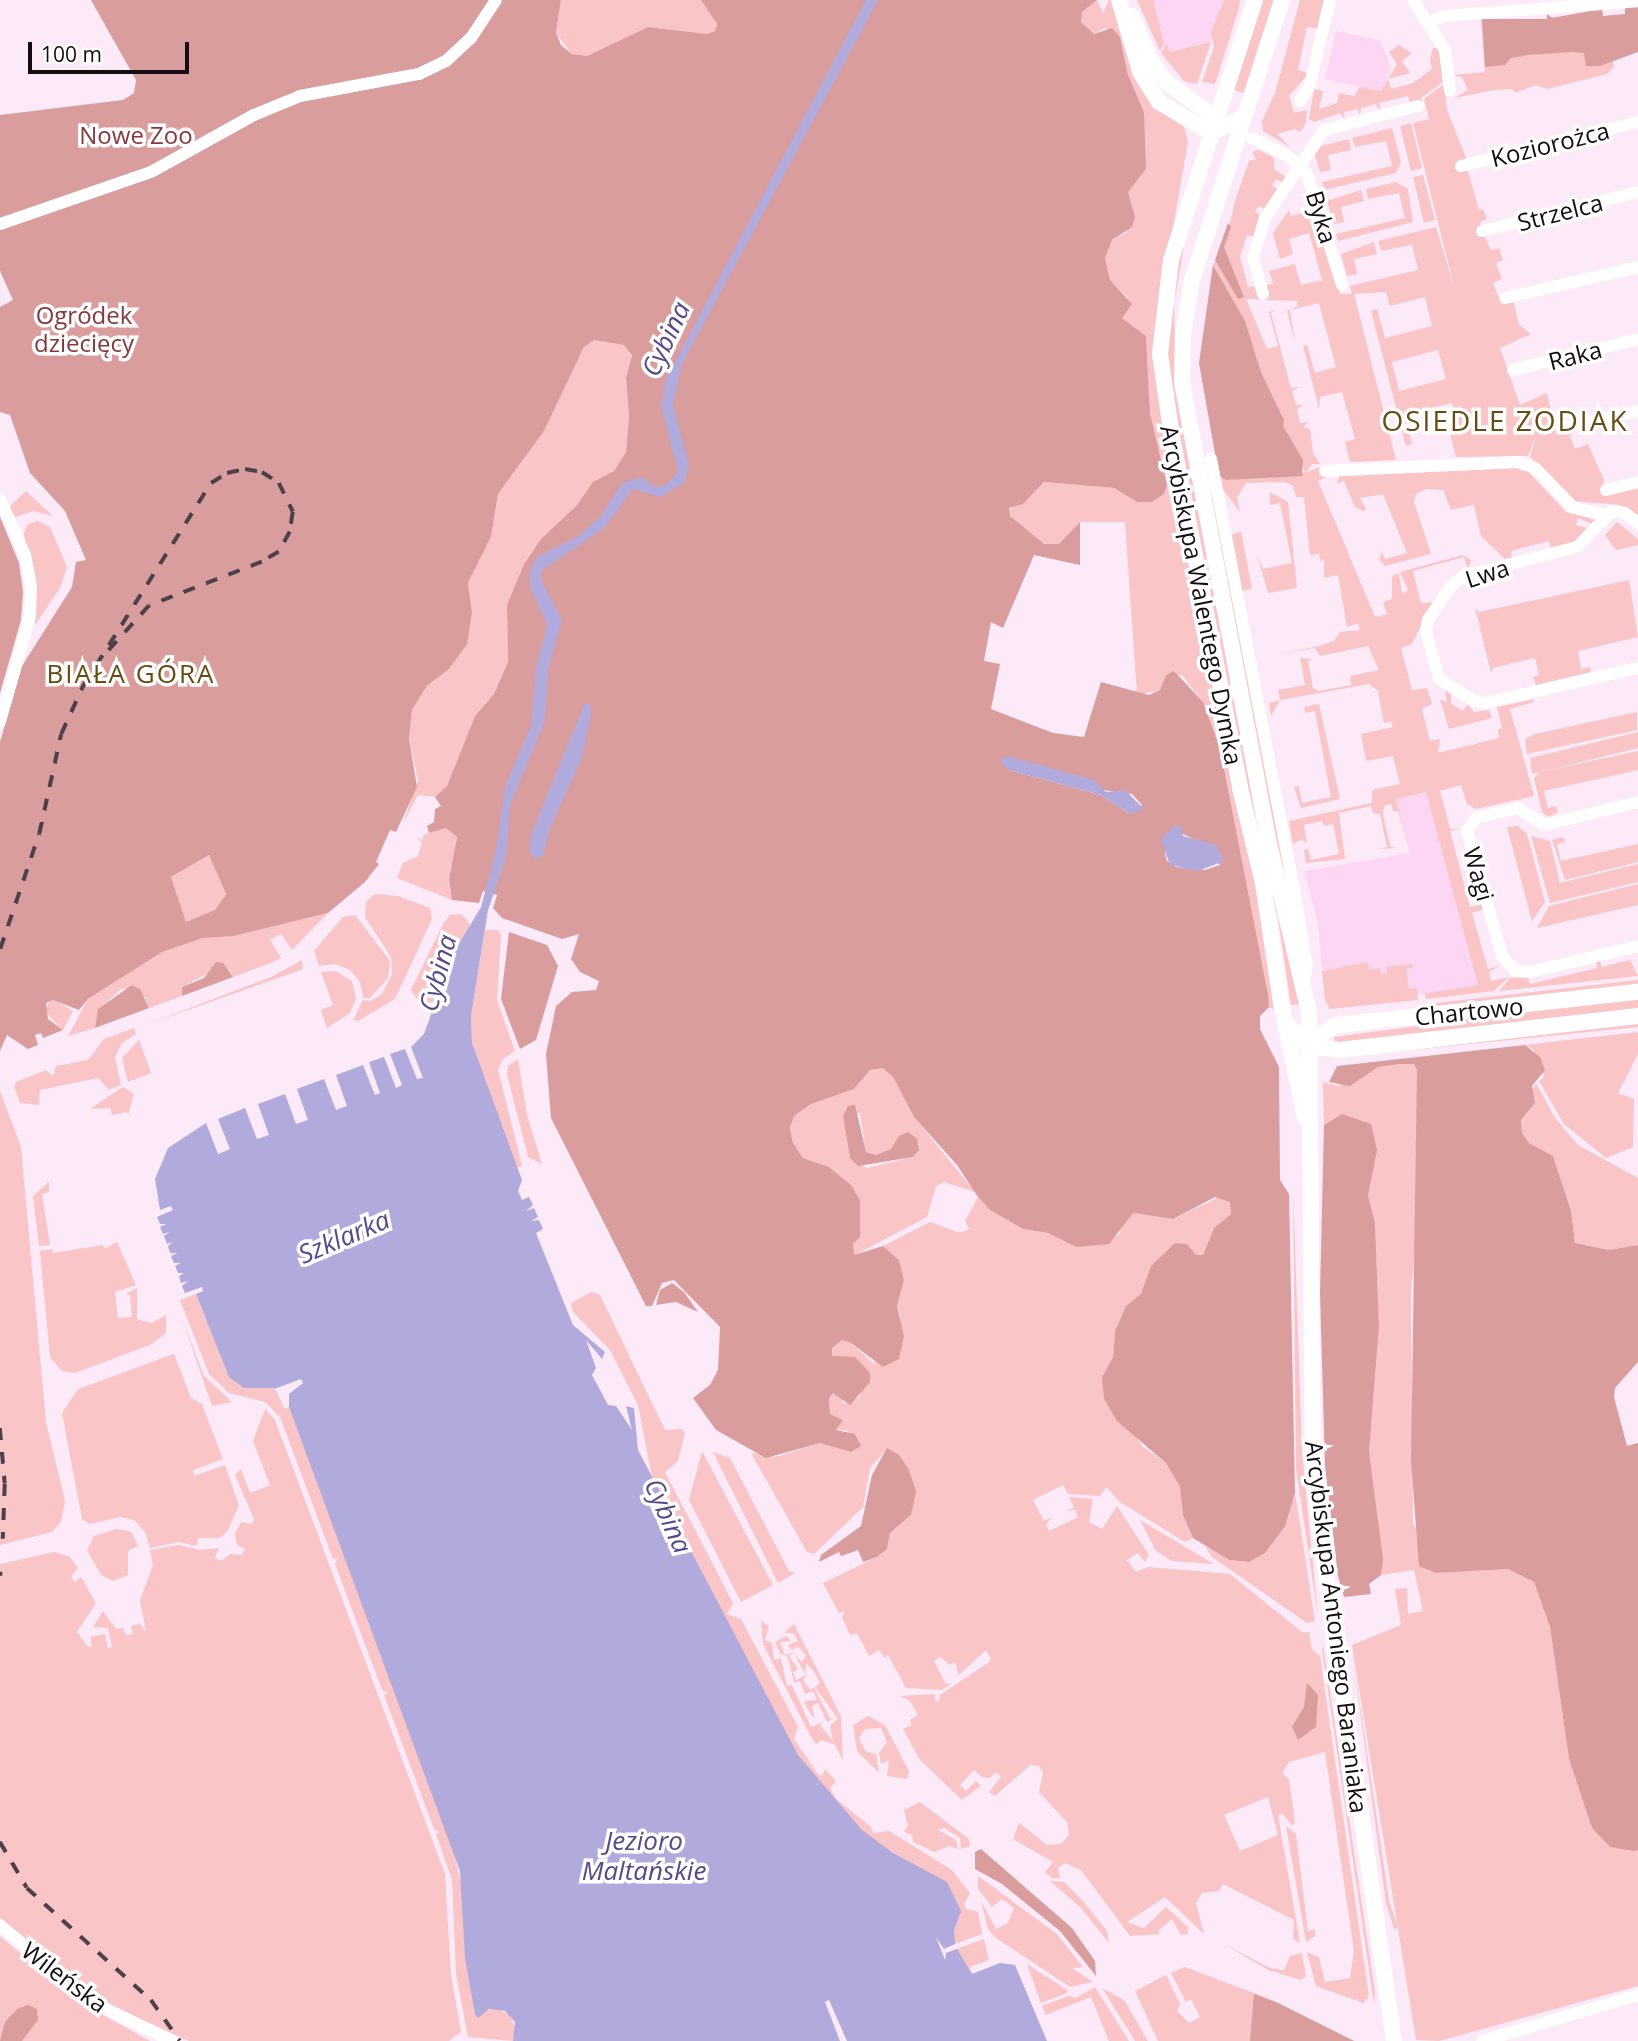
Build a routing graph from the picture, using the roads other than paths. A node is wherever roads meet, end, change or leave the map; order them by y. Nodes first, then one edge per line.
1 (496, 0) edge
2 (1119, 0) edge
3 (1127, 0) edge
4 (1255, 0) edge
5 (1282, 0) edge
6 (1329, 0) edge
7 (1413, 0) edge
8 (1635, 1) edge
9 (1429, 22) junction
10 (1450, 91) dead end
11 (1300, 101) dead end
12 (1418, 106) dead end
13 (1244, 117) junction
14 (1638, 122) edge
15 (1216, 127) junction
16 (1252, 138) junction
17 (1232, 155) junction
18 (1300, 166) junction
19 (1461, 166) dead end
20 (1638, 192) edge
21 (0, 224) edge
22 (1482, 231) dead end
23 (1638, 267) edge
24 (1342, 285) dead end
25 (1263, 294) dead end
26 (1505, 298) dead end
27 (1638, 339) edge
28 (1513, 370) dead end
29 (1638, 411) edge
30 (1562, 428) dead end
31 (1211, 459) dead end
32 (1325, 471) dead end
33 (1198, 476) junction
34 (1638, 482) edge
35 (1214, 485) junction
36 (1606, 490) dead end
37 (0, 499) edge
38 (1607, 514) junction
39 (1638, 523) edge
40 (1638, 668) edge
41 (0, 721) edge
42 (1638, 802) edge
43 (1638, 946) edge
44 (1304, 982) junction
45 (1638, 992) edge
46 (1309, 1012) junction
47 (1638, 1016) edge
48 (1284, 1021) junction
49 (1337, 1025) junction
50 (1309, 1043) junction
51 (1339, 1050) junction
52 (1293, 1060) junction
53 (1313, 1088) junction
54 (1307, 1127) junction
55 (0, 1925) edge
56 (1637, 2000) edge
57 (1518, 2036) edge
58 (172, 2041) edge
59 (1394, 2041) edge
60 (1482, 2041) edge

1 - 21 street
2 - 15 street
3 - 15 street
4 - 15 street, Arcybiskupa Walentego Dymka
5 - 13 street, Arcybiskupa Walentego Dymka
6 - 11 street
7 - 9 street
8 - 9 street
9 - 10 street
12 - 18 street
13 - 15 street
13 - 16 street
13 - 17 street, Arcybiskupa Walentego Dymka
14 - 19 street, Koziorożca
15 - 17 street
15 - 48 street, Arcybiskupa Walentego Dymka
16 - 17 street
16 - 18 street, Byka
17 - 33 street, Arcybiskupa Walentego Dymka
18 - 24 street, Byka
18 - 25 street
20 - 22 street, Strzelca
23 - 26 street
27 - 28 street, Raka
29 - 30 street
31 - 35 street
32 - 38 street
33 - 35 street
33 - 44 street, Arcybiskupa Walentego Dymka
34 - 36 street
35 - 44 street
37 - 41 street
38 - 39 street
38 - 40 street, Lwa
42 - 43 street, Wagi
44 - 46 street, Arcybiskupa Walentego Dymka
45 - 49 street, Chartowo
46 - 49 street
46 - 50 street, Arcybiskupa Walentego Dymka
47 - 51 street, Chartowo
48 - 50 street
48 - 52 street, Arcybiskupa Walentego Dymka
49 - 50 street, Chartowo
50 - 51 street, Chartowo
50 - 52 street, Chartowo
50 - 53 street, Arcybiskupa Antoniego Baraniaka
51 - 53 street
52 - 54 street, Arcybiskupa Antoniego Baraniaka
53 - 54 street, Arcybiskupa Antoniego Baraniaka
54 - 59 street, Arcybiskupa Antoniego Baraniaka
55 - 58 street, Wileńska
56 - 57 street
57 - 60 street

